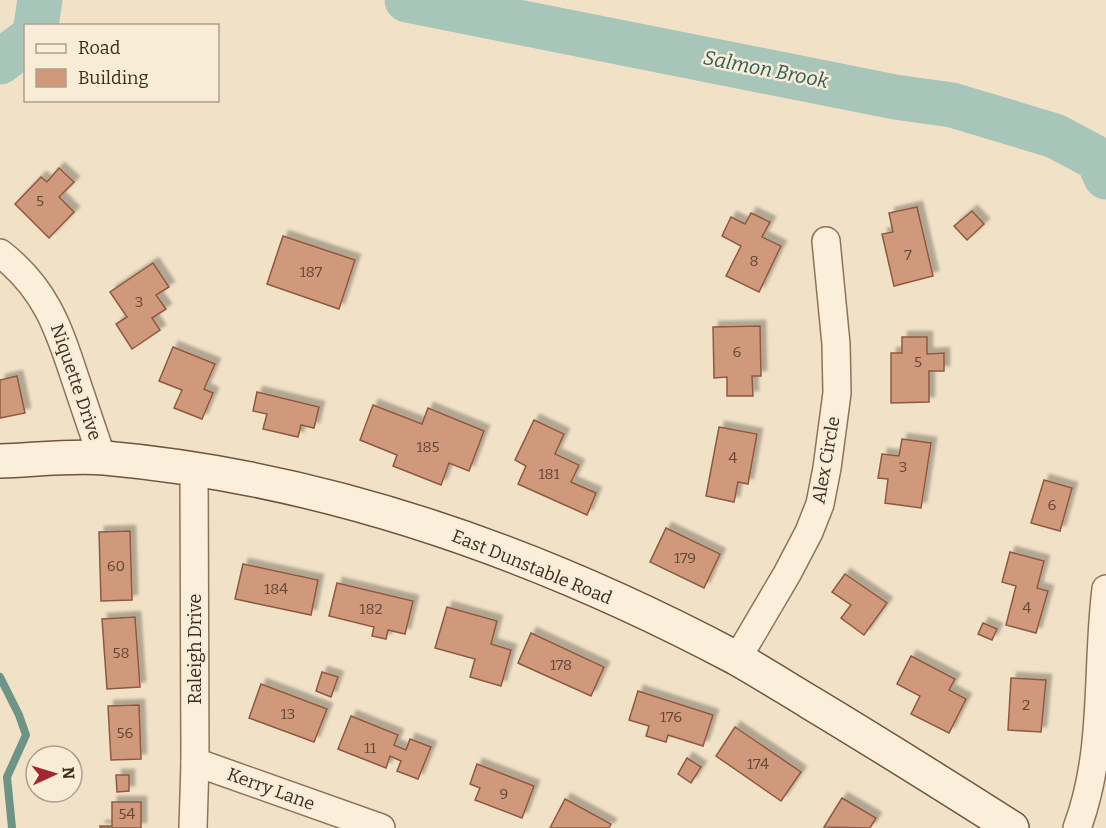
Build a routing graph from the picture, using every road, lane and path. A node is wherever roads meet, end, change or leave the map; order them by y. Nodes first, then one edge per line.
1 (826, 241) dead end
2 (0, 253) edge
3 (102, 458) junction
4 (0, 461) edge
5 (194, 470) junction
6 (1106, 589) edge
7 (737, 658) junction
8 (195, 762) junction
9 (194, 828) edge
10 (381, 828) edge
11 (1012, 828) edge
12 (1077, 828) edge

1 - 7 street, Alex Circle
2 - 3 street, Niquette Drive
3 - 4 street, East Dunstable Road
3 - 5 street, East Dunstable Road
5 - 7 street, East Dunstable Road
5 - 8 street, Raleigh Drive
6 - 12 street
7 - 11 street, East Dunstable Road
8 - 9 street, Raleigh Drive
8 - 10 street, Kerry Lane

